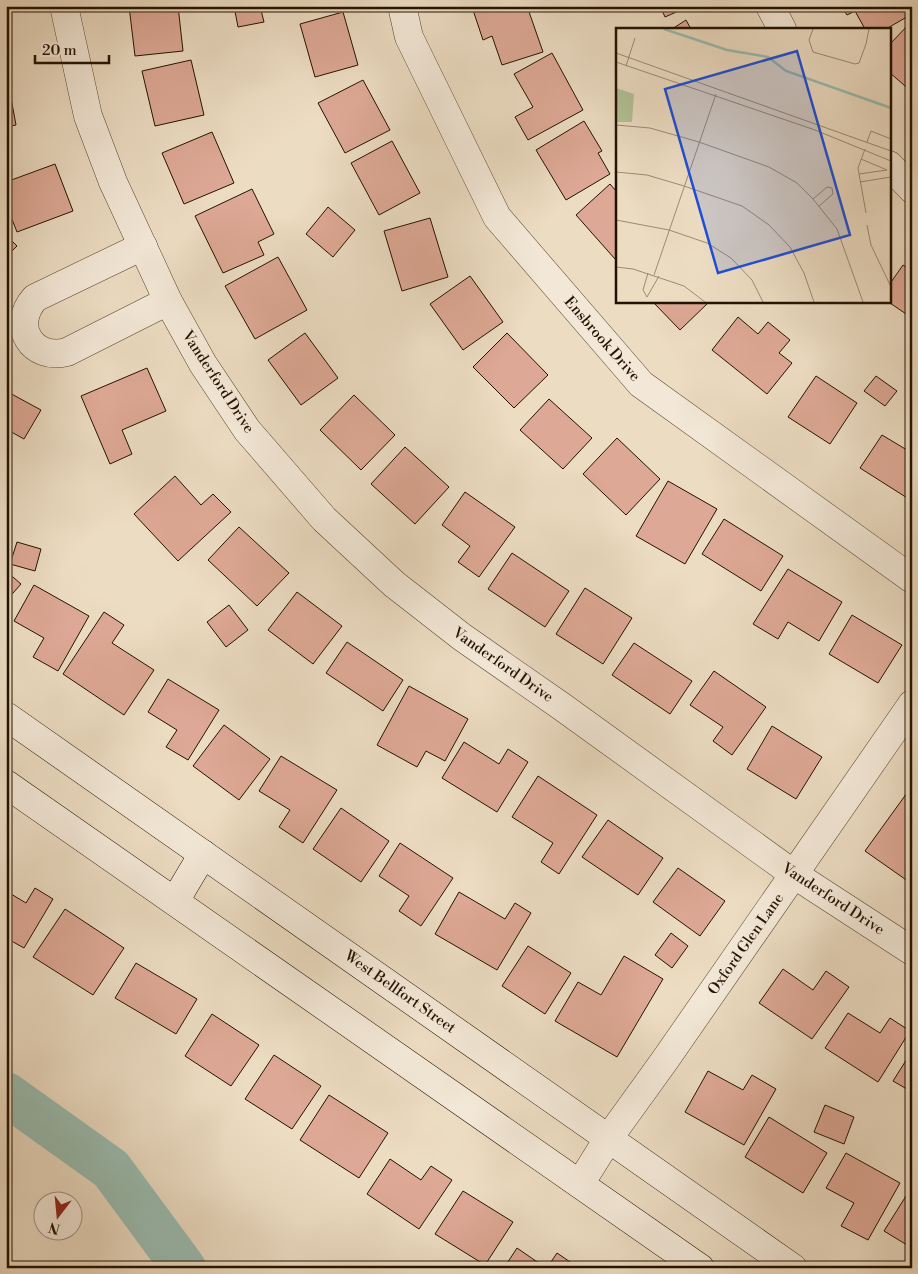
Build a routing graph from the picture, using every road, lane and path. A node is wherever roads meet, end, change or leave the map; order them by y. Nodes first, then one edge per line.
1 (64, 6) edge
2 (402, 6) edge
3 (770, 6) edge
4 (781, 28) edge
5 (890, 166) edge
6 (912, 189) edge
7 (143, 246) junction
8 (168, 302) junction
9 (912, 578) edge
10 (912, 704) edge
11 (6, 716) edge
12 (6, 784) edge
13 (203, 854) junction
14 (795, 875) junction
15 (175, 901) junction
16 (912, 951) edge
17 (608, 1139) junction
18 (580, 1184) junction
19 (700, 1268) edge
20 (793, 1268) edge

1 - 7 street, Vanderford Drive
2 - 9 street, Ensbrook Drive
3 - 4 street
5 - 6 street
7 - 8 street, Vanderford Drive
7 - 8 street
8 - 14 street, Vanderford Drive
10 - 14 street, Oxford Glen Lane
11 - 13 street, West Bellfort Street
12 - 15 street
13 - 15 street
13 - 17 street, West Bellfort Street
14 - 16 street, Vanderford Drive
14 - 17 street, Oxford Glen Lane
15 - 18 street
17 - 18 street, Oxford Glen Lane
17 - 20 street, West Bellfort Street
18 - 19 street

